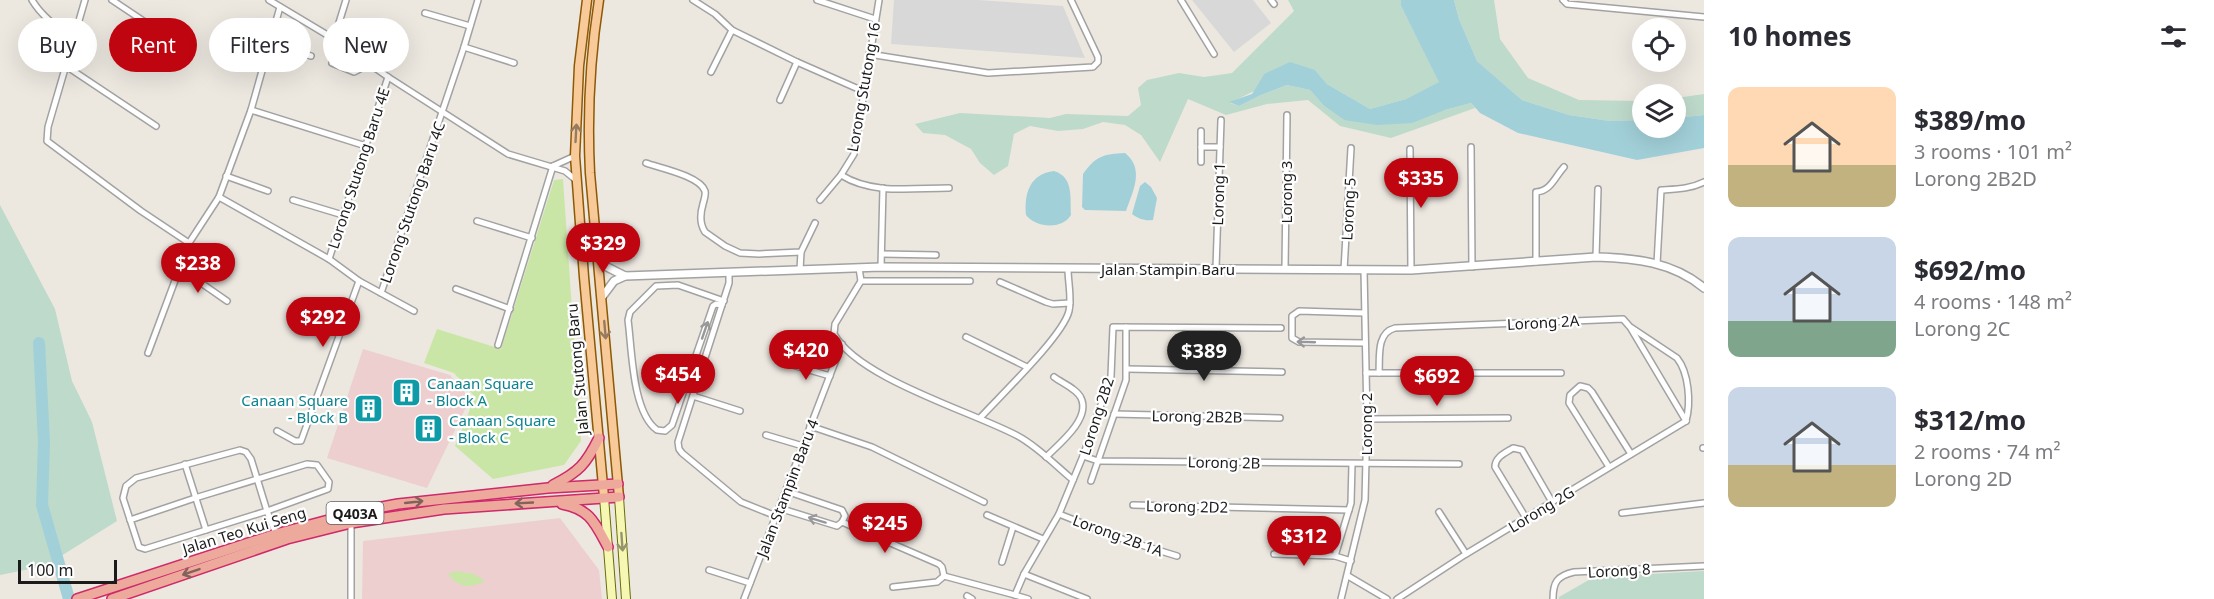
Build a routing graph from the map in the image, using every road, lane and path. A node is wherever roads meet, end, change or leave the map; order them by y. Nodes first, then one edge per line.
1 (32, 0) edge
2 (85, 0) edge
3 (112, 0) edge
4 (269, 0) edge
5 (346, 0) edge
6 (478, 0) edge
7 (587, 0) edge
8 (599, 0) edge
9 (693, 0) edge
10 (818, 0) edge
11 (879, 0) edge
12 (1071, 0) edge
13 (1181, 0) edge
14 (1563, 0) edge
15 (280, 7) junction
16 (425, 13) dead end
17 (1704, 17) edge
18 (46, 18) edge
19 (80, 18) edge
20 (139, 18) edge
21 (277, 18) edge
22 (340, 18) edge
23 (875, 19) junction
24 (470, 26) junction
25 (732, 30) junction
26 (323, 32) edge
27 (464, 47) junction
28 (869, 54) junction
29 (1214, 54) dead end
30 (797, 62) junction
31 (513, 63) dead end
32 (64, 72) edge
33 (75, 72) edge
34 (262, 72) edge
35 (381, 72) edge
36 (711, 72) dead end
37 (388, 77) junction
38 (863, 92) junction
39 (780, 100) dead end
40 (251, 110) junction
41 (443, 111) junction
42 (1287, 114) dead end
43 (1221, 120) dead end
44 (156, 126) dead end
45 (1201, 131) dead end
46 (366, 146) junction
47 (1201, 147) junction
48 (1220, 147) junction
49 (1472, 147) dead end
50 (1351, 148) dead end
51 (1410, 149) dead end
52 (575, 156) junction
53 (1201, 162) dead end
54 (646, 163) dead end
55 (553, 166) junction
56 (1564, 167) dead end
57 (841, 175) junction
58 (226, 176) junction
59 (577, 182) junction
60 (1704, 182) edge
61 (882, 188) junction
62 (949, 188) dead end
63 (1598, 189) dead end
64 (268, 191) dead end
65 (219, 197) junction
66 (293, 200) dead end
67 (820, 200) dead end
68 (343, 215) junction
69 (477, 221) dead end
70 (815, 223) dead end
71 (532, 238) junction
72 (189, 243) junction
73 (599, 252) junction
74 (801, 252) junction
75 (882, 254) junction
76 (936, 255) dead end
77 (1596, 257) junction
78 (329, 259) junction
79 (1536, 262) junction
80 (1657, 264) junction
81 (881, 267) junction
82 (1472, 267) junction
83 (859, 268) junction
84 (1216, 268) junction
85 (181, 269) junction
86 (1068, 269) junction
87 (1286, 269) junction
88 (800, 270) junction
89 (1344, 270) junction
90 (1364, 270) junction
91 (1411, 270) junction
92 (729, 273) junction
93 (626, 276) junction
94 (359, 281) junction
95 (861, 281) junction
96 (970, 281) dead end
97 (1000, 282) dead end
98 (1704, 286) edge
99 (456, 290) dead end
100 (381, 292) junction
101 (602, 297) junction
102 (227, 301) dead end
103 (723, 303) junction
104 (1070, 303) junction
105 (510, 309) junction
106 (414, 311) dead end
107 (1364, 313) junction
108 (1126, 327) junction
109 (1630, 327) junction
110 (1281, 328) dead end
111 (966, 337) dead end
112 (1365, 343) junction
113 (842, 344) junction
114 (498, 345) dead end
115 (148, 353) dead end
116 (789, 364) dead end
117 (1027, 367) junction
118 (1127, 369) junction
119 (1282, 372) dead end
120 (1365, 373) junction
121 (1379, 373) junction
122 (1561, 373) dead end
123 (830, 376) junction
124 (1054, 377) dead end
125 (693, 396) junction
126 (740, 411) dead end
127 (1114, 414) junction
128 (980, 418) junction
129 (1280, 418) dead end
130 (1508, 418) dead end
131 (1367, 419) junction
132 (1686, 421) junction
133 (810, 426) junction
134 (277, 431) dead end
135 (766, 435) dead end
136 (599, 438) junction
137 (803, 446) junction
138 (1631, 454) junction
139 (1083, 456) junction
140 (1046, 457) junction
141 (1098, 461) junction
142 (1366, 463) junction
143 (185, 464) junction
144 (1352, 464) junction
145 (1459, 464) dead end
146 (1609, 467) junction
147 (256, 479) junction
148 (1073, 480) junction
149 (1091, 481) dead end
150 (618, 484) junction
151 (603, 485) junction
152 (548, 488) junction
153 (786, 491) junction
154 (604, 497) junction
155 (619, 497) junction
156 (195, 498) junction
157 (549, 501) junction
158 (984, 502) dead end
159 (1552, 502) junction
160 (1704, 503) edge
161 (1133, 505) dead end
162 (779, 508) junction
163 (1349, 510) junction
164 (267, 511) junction
165 (1439, 512) dead end
166 (1622, 513) dead end
167 (1059, 514) junction
168 (987, 515) dead end
169 (776, 516) junction
170 (1526, 518) junction
171 (130, 520) junction
172 (842, 522) junction
173 (351, 523) junction
174 (1013, 527) junction
175 (206, 530) junction
176 (276, 534) junction
177 (1043, 539) junction
178 (608, 547) junction
179 (1274, 554) dead end
180 (1466, 554) junction
181 (1177, 555) dead end
182 (1335, 556) junction
183 (1351, 561) junction
184 (1002, 562) dead end
185 (1704, 566) edge
186 (710, 570) dead end
187 (1024, 574) junction
188 (944, 576) junction
189 (1348, 576) junction
190 (750, 583) junction
191 (892, 587) dead end
192 (1015, 595) junction
193 (115, 598) edge
194 (77, 599) edge
195 (351, 599) edge
196 (611, 599) edge
197 (626, 599) edge
198 (744, 599) edge
199 (1028, 599) edge
200 (1087, 599) edge
201 (1341, 599) edge
202 (1387, 599) edge
203 (1397, 599) edge
204 (1553, 599) edge

1 - 18 street
2 - 19 street
3 - 20 street
4 - 15 street
5 - 22 street
6 - 24 street, Lorong Stutong Baru 4C
52 -> 7 main road, Jalan Stutong Baru
8 - 73 main road, Jalan Stutong Baru
9 - 25 street
10 - 23 street
11 - 23 street, Lorong Stutong 16
12 - 28 street
13 - 29 street
14 - 17 street
15 - 21 street
15 - 26 street
16 - 24 street
23 - 28 street, Lorong Stutong 16
24 - 27 street, Lorong Stutong Baru 4C
25 - 30 street
25 - 36 street
27 - 31 street
27 - 41 street, Lorong Stutong Baru 4C
28 - 38 street, Lorong Stutong 16
30 - 38 street
30 - 39 street
32 - 72 street
33 - 44 street
34 - 40 street
35 - 37 street
37 - 41 street
37 - 46 street, Lorong Stutong Baru 4E
38 - 57 street, Lorong Stutong 16
40 - 46 street
40 - 58 street
41 - 55 street
41 - 100 street, Lorong Stutong Baru 4C
42 - 87 street, Lorong 3
43 - 48 street, Lorong 1
45 - 47 street
46 - 68 street, Lorong Stutong Baru 4E
47 - 48 street
47 - 53 street
48 - 84 street, Lorong 1
49 - 82 street
50 - 89 street, Lorong 5
51 - 91 street
52 - 55 street
52 - 59 main road, Jalan Stutong Baru
54 - 74 street
55 - 59 street
55 - 71 street
56 - 79 street
57 - 61 street
57 - 67 street, Lorong Stutong 16
58 - 64 street
58 - 65 street
59 - 136 main road, Jalan Stutong Baru
60 - 80 street
61 - 62 street
61 - 75 street
63 - 77 street
65 - 72 street
65 - 78 street
66 - 68 street
68 - 78 street, Lorong Stutong Baru 4E
69 - 71 street
70 - 74 street
71 - 105 street
72 - 85 street
73 - 93 street
73 - 101 main road, Jalan Stutong Baru
74 - 88 street
75 - 76 street
75 - 81 street
77 - 79 street, Jalan Stampin Baru
77 - 80 street, Jalan Stampin Baru
78 - 94 street
79 - 82 street, Jalan Stampin Baru
80 - 98 street, Jalan Stampin Baru
81 - 83 street, Jalan Stampin Baru
81 - 86 street, Jalan Stampin Baru
82 - 91 street, Jalan Stampin Baru
83 - 88 street, Jalan Stampin Baru
83 - 95 street
84 - 86 street, Jalan Stampin Baru
84 - 87 street, Jalan Stampin Baru
85 - 102 street
85 - 115 street
86 - 104 street
87 - 89 street, Jalan Stampin Baru
88 - 92 street, Jalan Stampin Baru
89 - 90 street, Jalan Stampin Baru
90 - 91 street, Jalan Stampin Baru
90 - 107 street, Lorong 2
92 - 93 street, Jalan Stampin Baru
92 - 103 street
93 - 101 street
94 - 100 street
94 - 134 street
95 - 96 street
95 - 113 street
97 - 104 street
99 - 105 street
100 - 106 street
101 -> 150 main road, Jalan Stutong Baru
103 -> 103 street
103 - 125 street
104 - 117 street
105 - 114 street
107 - 112 street, Lorong 2
112 -> 107 street
108 - 110 street
108 - 118 street
108 - 139 street, Lorong 2B2
109 - 121 street, Lorong 2A
109 - 132 street
109 - 132 street, Lorong 2A
111 - 117 street
112 - 120 street, Lorong 2
113 - 123 street, Jalan Stampin Baru 4
113 - 128 street
116 - 123 street
117 - 128 street
118 - 119 street
118 - 127 street
120 - 121 street
120 - 131 street, Lorong 2
121 - 122 street
123 - 133 street, Jalan Stampin Baru 4
124 - 140 street
125 - 126 street
125 - 169 street
127 - 129 street, Lorong 2B2B
127 - 141 street
128 - 140 street
130 - 131 street
131 - 142 street, Lorong 2
132 - 138 street, Lorong 2G
133 - 137 street, Jalan Stampin Baru 4
133 - 158 street
135 - 137 street
136 - 151 main road, Jalan Stutong Baru
136 - 152 highway
137 - 153 street, Jalan Stampin Baru 4
138 - 146 street, Lorong 2G
138 - 146 street
139 - 141 street, Lorong 2B
139 - 148 street, Lorong 2B2
140 - 148 street
141 - 144 street, Lorong 2B
141 - 149 street
142 - 144 street, Lorong 2B
142 - 145 street, Lorong 2B
142 - 183 street, Lorong 2
143 - 147 street
143 - 156 street
143 - 171 street
144 - 163 street
146 - 159 street, Lorong 2G
147 - 156 street
147 - 164 street
147 - 164 street
148 - 167 street, Lorong 2B2
150 - 151 highway, Q403A
150 - 155 main road, Jalan Stutong Baru
151 - 152 highway, Jalan Teo Kui Seng / Q403A
151 - 154 main road, Jalan Stutong Baru
176 -> 152 highway, Jalan Teo Kui Seng / Q403A
153 - 162 street, Jalan Stampin Baru 4
153 - 172 street
154 - 155 highway
154 - 157 highway, Jalan Teo Kui Seng
154 - 178 main road
155 -> 197 main road
156 - 171 street
156 - 175 street
157 -> 173 highway, Jalan Teo Kui Seng
157 - 178 highway
159 - 170 street, Lorong 2G
159 - 170 street
160 - 166 street
161 - 163 street, Lorong 2D2
162 - 169 street, Jalan Stampin Baru 4
172 -> 162 street
163 - 182 street
164 - 175 street
164 - 176 street
165 - 180 street
167 - 177 street, Lorong 2B2
167 - 181 street, Lorong 2B 1A
168 - 174 street
169 - 190 street, Jalan Stampin Baru 4
170 - 180 street, Lorong 2G
171 - 175 street
172 - 188 street
173 -> 193 highway, Jalan Teo Kui Seng
173 - 195 street
174 - 177 street
174 - 184 street
176 - 194 highway, Jalan Teo Kui Seng / Q403A
177 - 187 street, Lorong 2B2
178 - 196 main road
179 - 182 street
180 - 203 street, Lorong 2G
182 - 183 street
183 - 189 street, Lorong 2
185 - 204 street, Lorong 8
186 - 190 street
187 - 192 street, Lorong 2B2
187 - 200 street
188 - 191 street
188 - 192 street
189 - 201 street, Lorong 2
189 - 202 street
190 - 198 street, Jalan Stampin Baru 4
192 - 199 street

